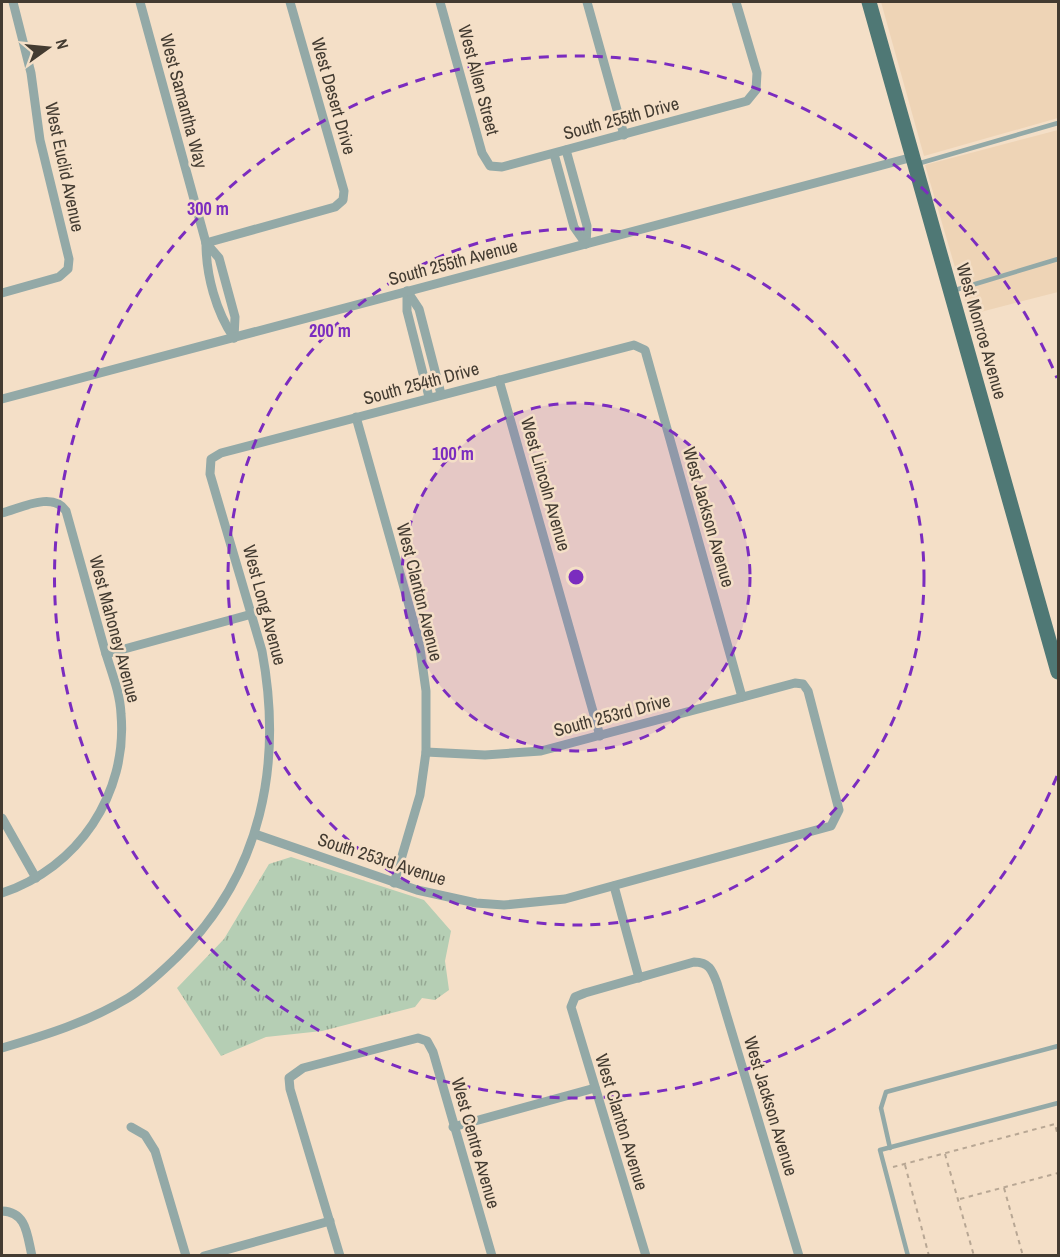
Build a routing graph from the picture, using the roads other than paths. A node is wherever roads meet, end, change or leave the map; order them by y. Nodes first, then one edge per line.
1 (13, 2) edge
2 (140, 2) edge
3 (290, 2) edge
4 (440, 2) edge
5 (587, 2) edge
6 (736, 2) edge
7 (869, 2) edge
8 (1059, 123) edge
9 (624, 135) junction
10 (566, 150) junction
11 (554, 154) junction
12 (914, 161) junction
13 (490, 166) joint
14 (206, 243) junction
15 (586, 244) junction
16 (1059, 259) edge
17 (407, 291) junction
18 (949, 291) junction
19 (2, 293) edge
20 (234, 338) junction
21 (641, 346) joint
22 (499, 380) junction
23 (441, 394) junction
24 (429, 397) junction
25 (2, 399) edge
26 (356, 417) junction
27 (211, 459) joint
28 (2, 513) edge
29 (252, 614) junction
30 (106, 654) junction
31 (1059, 672) edge
32 (742, 697) junction
33 (600, 736) junction
34 (426, 752) junction
35 (2, 818) edge
36 (836, 819) joint
37 (255, 834) junction
38 (36, 878) junction
39 (394, 883) junction
40 (614, 886) junction
41 (2, 893) edge
42 (639, 978) junction
43 (1059, 1046) edge
44 (2, 1048) edge
45 (595, 1088) junction
46 (1059, 1103) edge
47 (131, 1127) dead end
48 (453, 1127) junction
49 (890, 1148) junction
50 (2, 1211) edge
51 (330, 1221) junction
52 (32, 1256) edge
53 (186, 1256) edge
54 (204, 1256) edge
55 (340, 1256) edge
56 (492, 1256) edge
57 (646, 1256) edge
58 (798, 1256) edge
59 (908, 1256) edge

1 - 19 street, West Euclid Avenue
2 - 14 street, West Samantha Way
3 - 14 street, West Desert Drive
4 - 13 street, West Allen Street
5 - 9 street
6 - 9 street, South 255th Drive
7 - 12 main road, West Monroe Avenue
8 - 12 lane
9 - 10 street, South 255th Drive
10 - 11 street, South 255th Drive
10 - 15 street
11 - 13 street, South 255th Drive
11 - 15 street
12 - 15 street, South 255th Avenue
12 - 18 main road, West Monroe Avenue
14 - 20 street, West Samantha Way
15 - 17 street, South 255th Avenue
16 - 18 lane
17 - 20 street, South 255th Avenue
17 - 23 street
17 - 24 street
18 - 31 main road, West Monroe Avenue
20 - 25 street, South 255th Avenue
21 - 22 street, South 254th Drive
21 - 32 street, West Jackson Avenue
22 - 23 street, South 254th Drive
22 - 33 street, West Lincoln Avenue
23 - 24 street, South 254th Drive
24 - 26 street, South 254th Drive
26 - 27 street, South 254th Drive
26 - 34 street, West Clanton Avenue
27 - 29 street, West Long Avenue
28 - 30 street, West Mahoney Avenue
29 - 30 street
29 - 37 street, West Long Avenue
30 - 38 street, West Mahoney Avenue
32 - 33 street, South 253rd Drive
32 - 36 street, South 253rd Drive
33 - 34 street, South 253rd Drive
34 - 39 street, West Clanton Avenue
35 - 38 street
36 - 40 street, South 253rd Avenue
37 - 39 street, South 253rd Avenue
37 - 44 street
38 - 41 street, West Mahoney Avenue
39 - 40 street, South 253rd Avenue
40 - 42 street
42 - 45 street, West Clanton Avenue
42 - 58 street, West Jackson Avenue
43 - 49 lane
45 - 48 street
45 - 57 street, West Clanton Avenue
46 - 49 lane
47 - 53 street
48 - 51 street, West Centre Avenue
48 - 56 street, West Centre Avenue
49 - 59 lane
50 - 52 street
51 - 54 street
51 - 55 street

